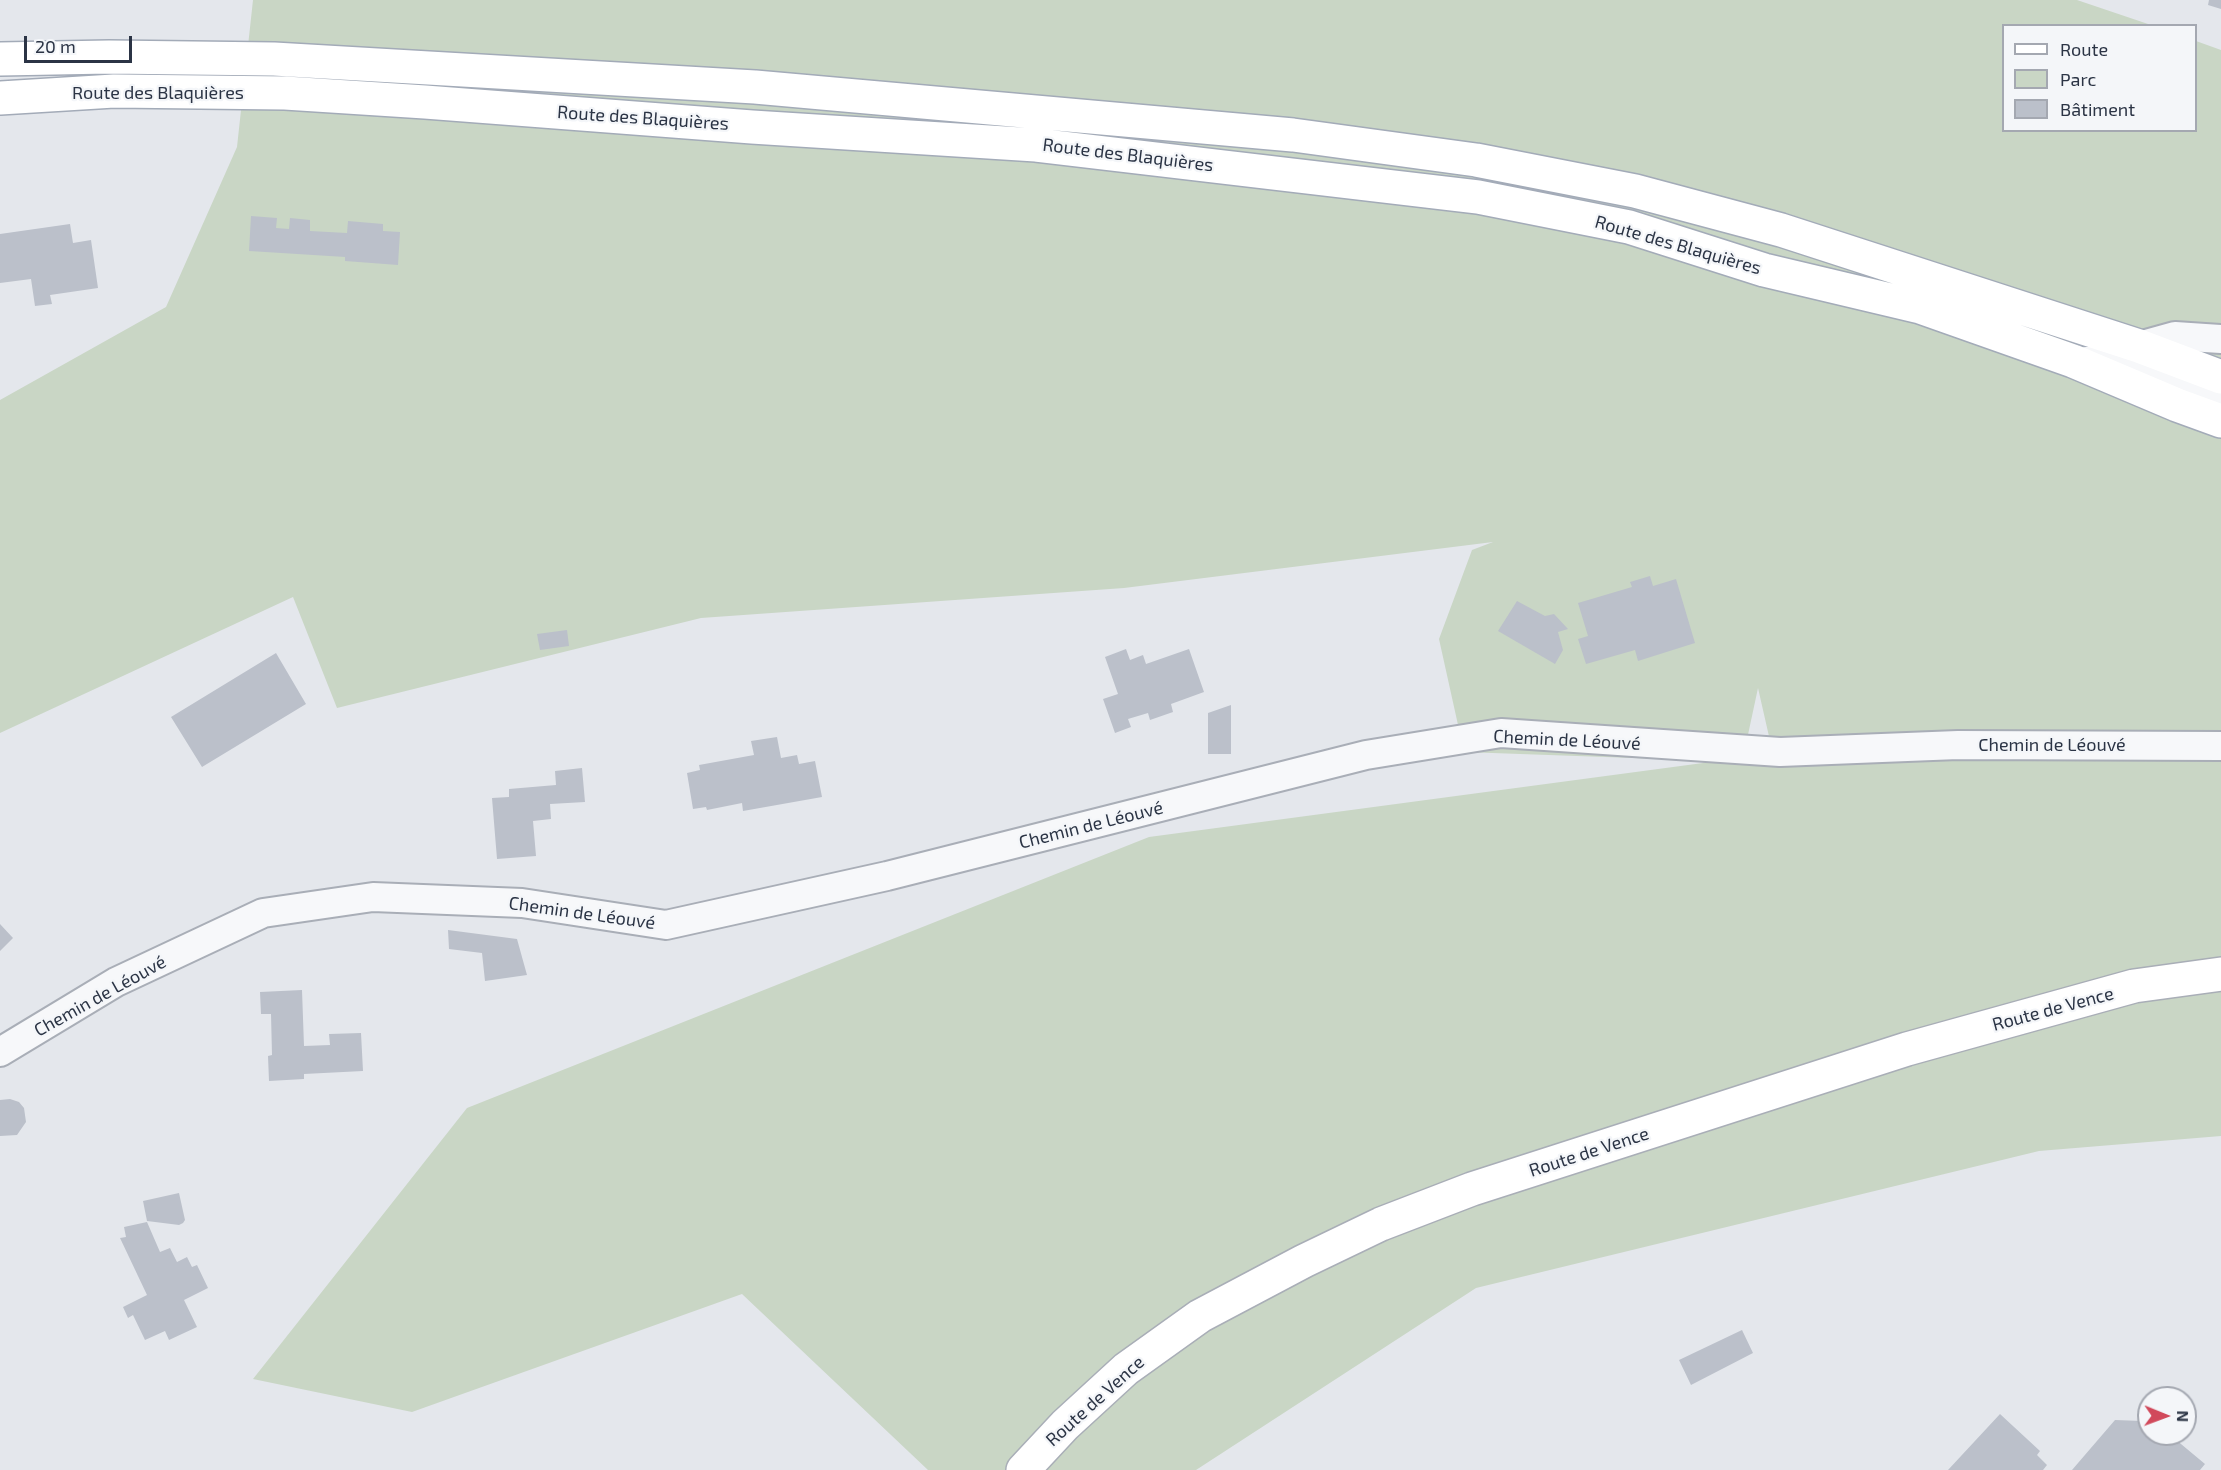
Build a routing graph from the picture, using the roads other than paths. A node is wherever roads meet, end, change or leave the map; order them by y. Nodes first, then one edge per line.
1 (0, 59) edge
2 (0, 98) edge
3 (2221, 339) edge
4 (2139, 346) junction
5 (2073, 361) junction
6 (2219, 376) edge
7 (2221, 421) edge
8 (2221, 746) edge
9 (2221, 974) edge
10 (0, 1052) edge
11 (1023, 1470) edge

1 - 4 main road, Route des Blaquières
2 - 5 main road, Route des Blaquières
3 - 4 street
4 - 6 main road, Route des Blaquières
5 - 6 street
5 - 7 main road, Route des Blaquières
8 - 10 street, Chemin de Léouvé
9 - 11 main road, Route de Vence

